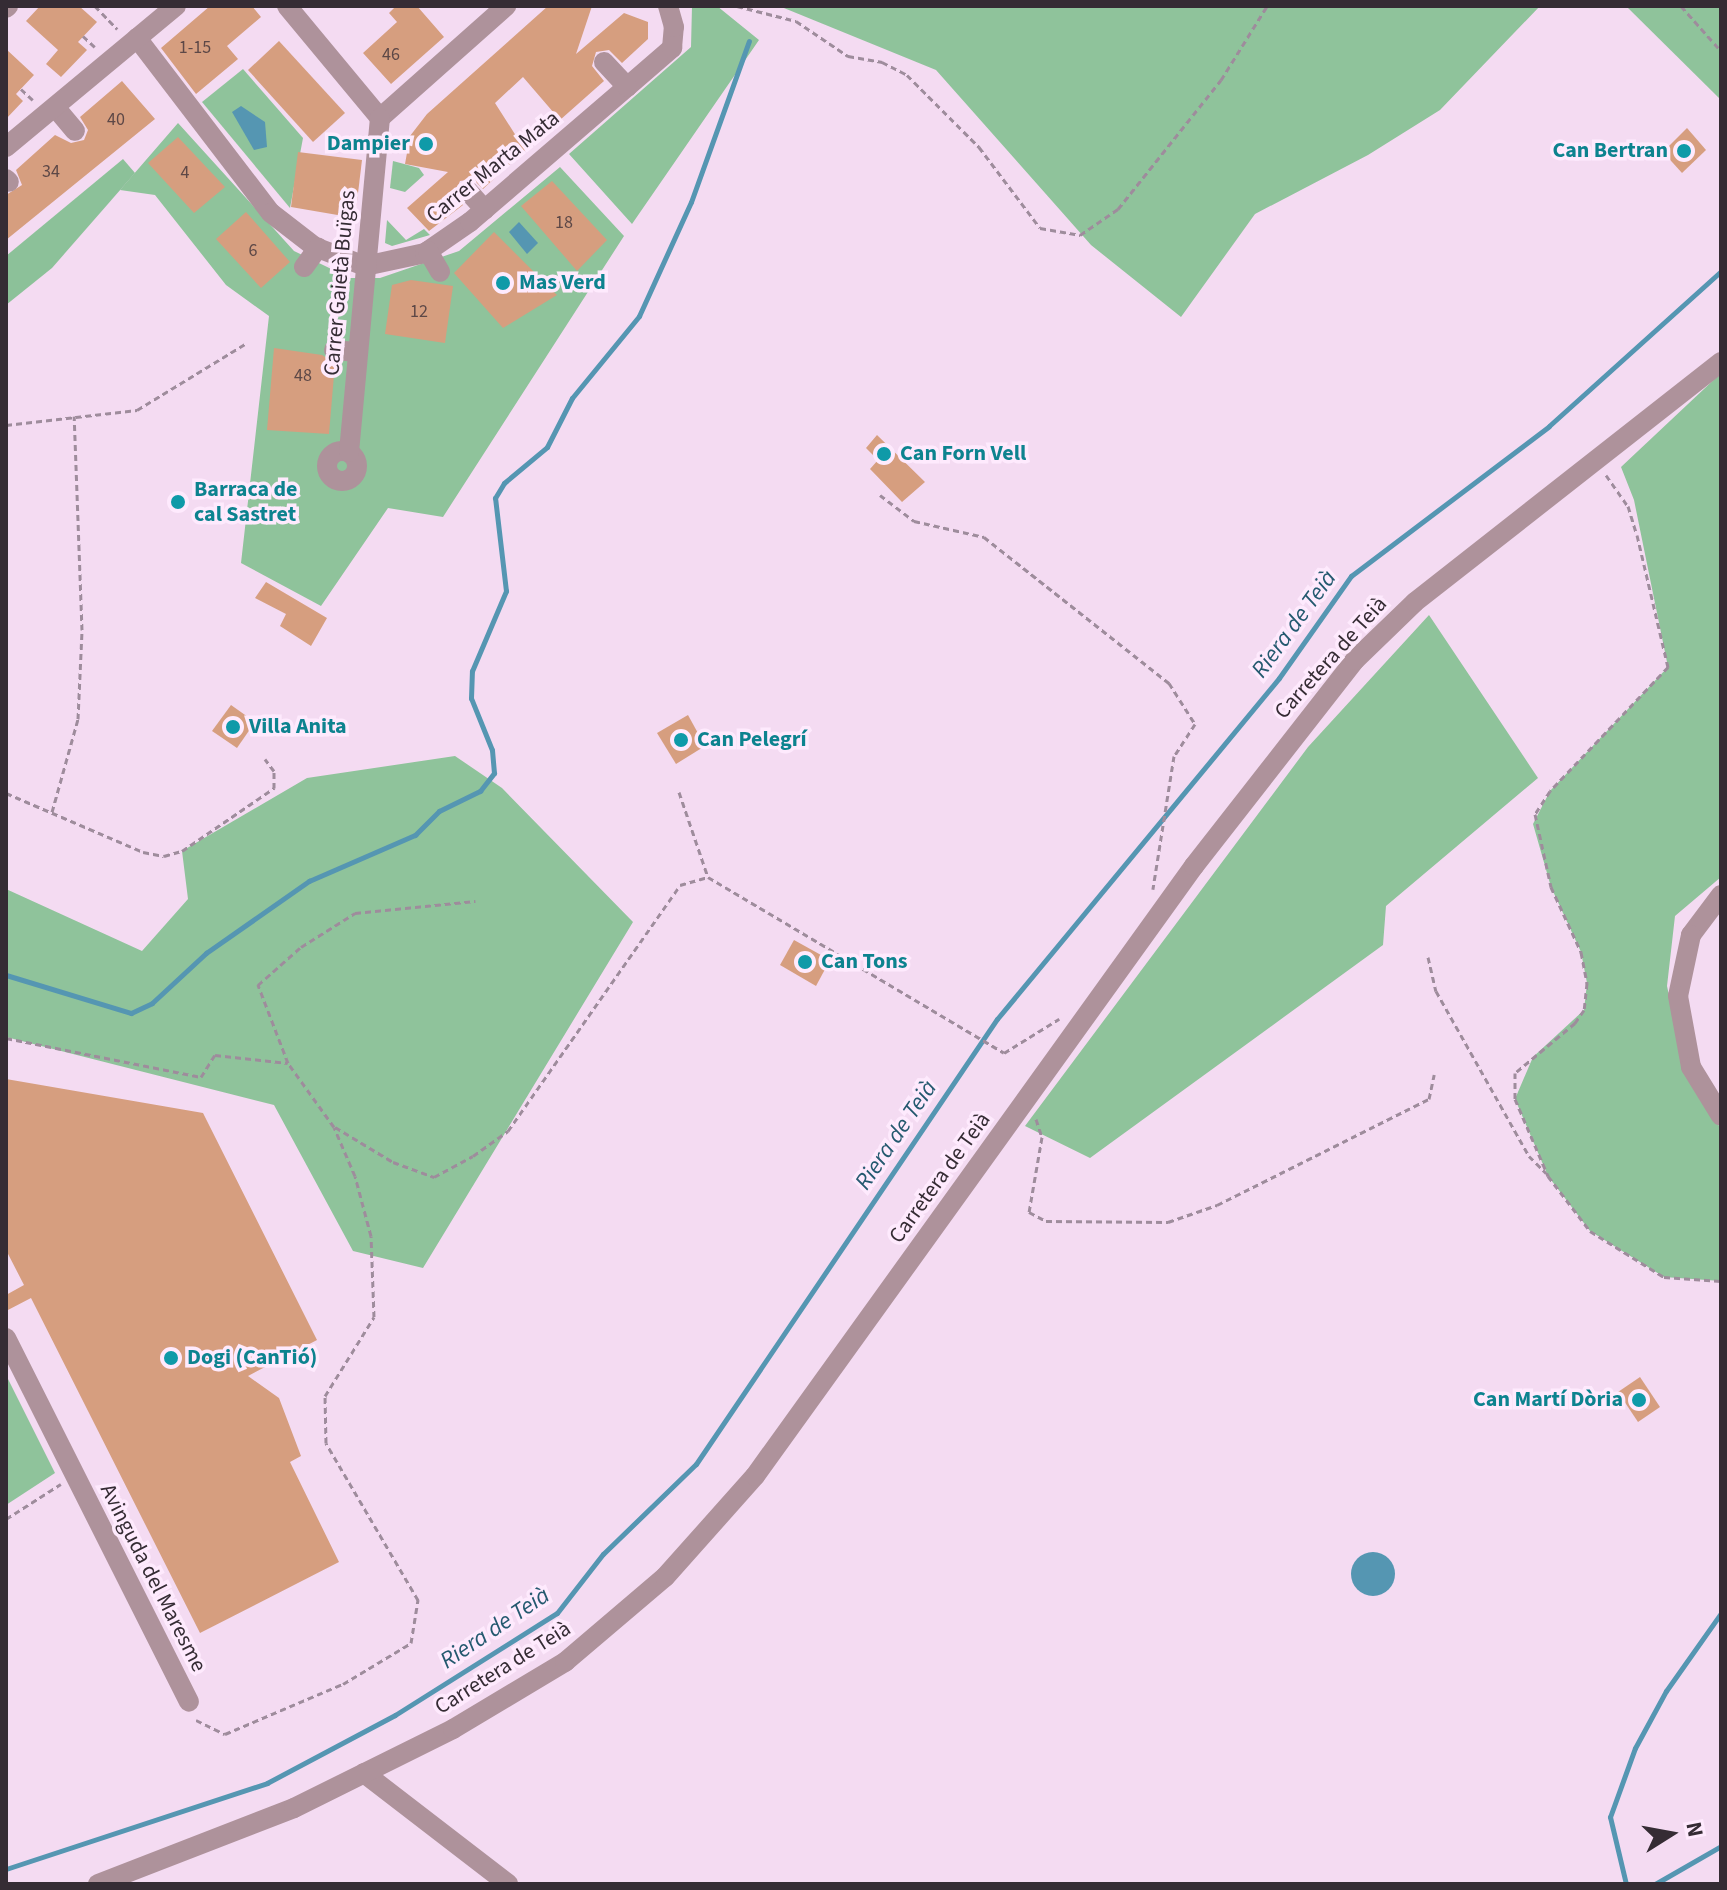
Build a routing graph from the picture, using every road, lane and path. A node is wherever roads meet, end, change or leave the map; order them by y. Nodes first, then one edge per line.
1 (95, 6) edge
2 (176, 6) edge
3 (287, 6) edge
4 (506, 6) edge
5 (668, 6) edge
6 (737, 6) edge
7 (1267, 6) edge
8 (1681, 6) edge
9 (83, 36) dead end
10 (134, 40) junction
11 (1721, 51) edge
12 (100, 52) dead end
13 (604, 62) dead end
14 (627, 87) junction
15 (21, 89) dead end
16 (46, 106) junction
17 (380, 118) junction
18 (75, 131) dead end
19 (6, 147) edge
20 (468, 191) dead end
21 (485, 210) junction
22 (326, 245) junction
23 (428, 251) junction
24 (365, 266) junction
25 (304, 267) dead end
26 (440, 272) dead end
27 (245, 344) dead end
28 (334, 350) dead end
29 (358, 352) junction
30 (1721, 362) edge
31 (74, 416) junction
32 (6, 425) edge
33 (349, 452) dead end
34 (1598, 462) junction
35 (880, 495) dead end
36 (6, 554) edge
37 (6, 561) edge
38 (265, 759) dead end
39 (679, 792) dead end
40 (6, 793) edge
41 (52, 812) junction
42 (708, 877) junction
43 (1721, 895) edge
44 (475, 901) dead end
45 (1151, 901) dead end
46 (1428, 957) dead end
47 (1065, 1016) dead end
48 (6, 1038) edge
49 (288, 1063) junction
50 (1434, 1075) dead end
51 (1021, 1106) junction
52 (1721, 1116) edge
53 (334, 1127) junction
54 (1548, 1176) junction
55 (1721, 1281) edge
56 (6, 1338) edge
57 (74, 1476) junction
58 (6, 1519) edge
59 (189, 1702) joint
60 (364, 1773) junction
61 (98, 1884) edge
62 (508, 1884) edge

1 - 10 path
2 - 10 street
3 - 17 street
4 - 17 street
5 - 14 street, Carrer Marta Mata
6 - 7 path
8 - 11 path
9 - 12 path
10 - 16 street
10 - 22 street
13 - 14 street
14 - 21 street, Carrer Marta Mata
15 - 16 path
16 - 18 street
16 - 19 street
17 - 24 street, Carrer Gaietà Buïgas
20 - 21 street
21 - 23 street, Carrer Marta Mata
22 - 24 street
22 - 25 street
23 - 24 street, Carrer Marta Mata
23 - 26 street
24 - 29 street, Carrer Gaietà Buïgas
27 - 31 path
28 - 29 street
29 - 33 street, Carrer Gaietà Buïgas
30 - 34 street, Carretera de Teià
31 - 32 path
31 - 41 path
34 - 51 street, Carretera de Teià
34 - 54 path
35 - 45 path
36 - 37 path
38 - 41 path
39 - 42 path
40 - 41 path
42 - 47 path
42 - 53 path
43 - 52 street
44 - 49 path
46 - 54 path
48 - 49 path
49 - 53 path
50 - 51 path
51 - 60 street, Carretera de Teià
53 - 59 path
54 - 55 path
56 - 57 street, Avinguda del Maresme
57 - 58 path
57 - 59 street, Avinguda del Maresme
60 - 61 street, Carretera de Teià
60 - 62 street

